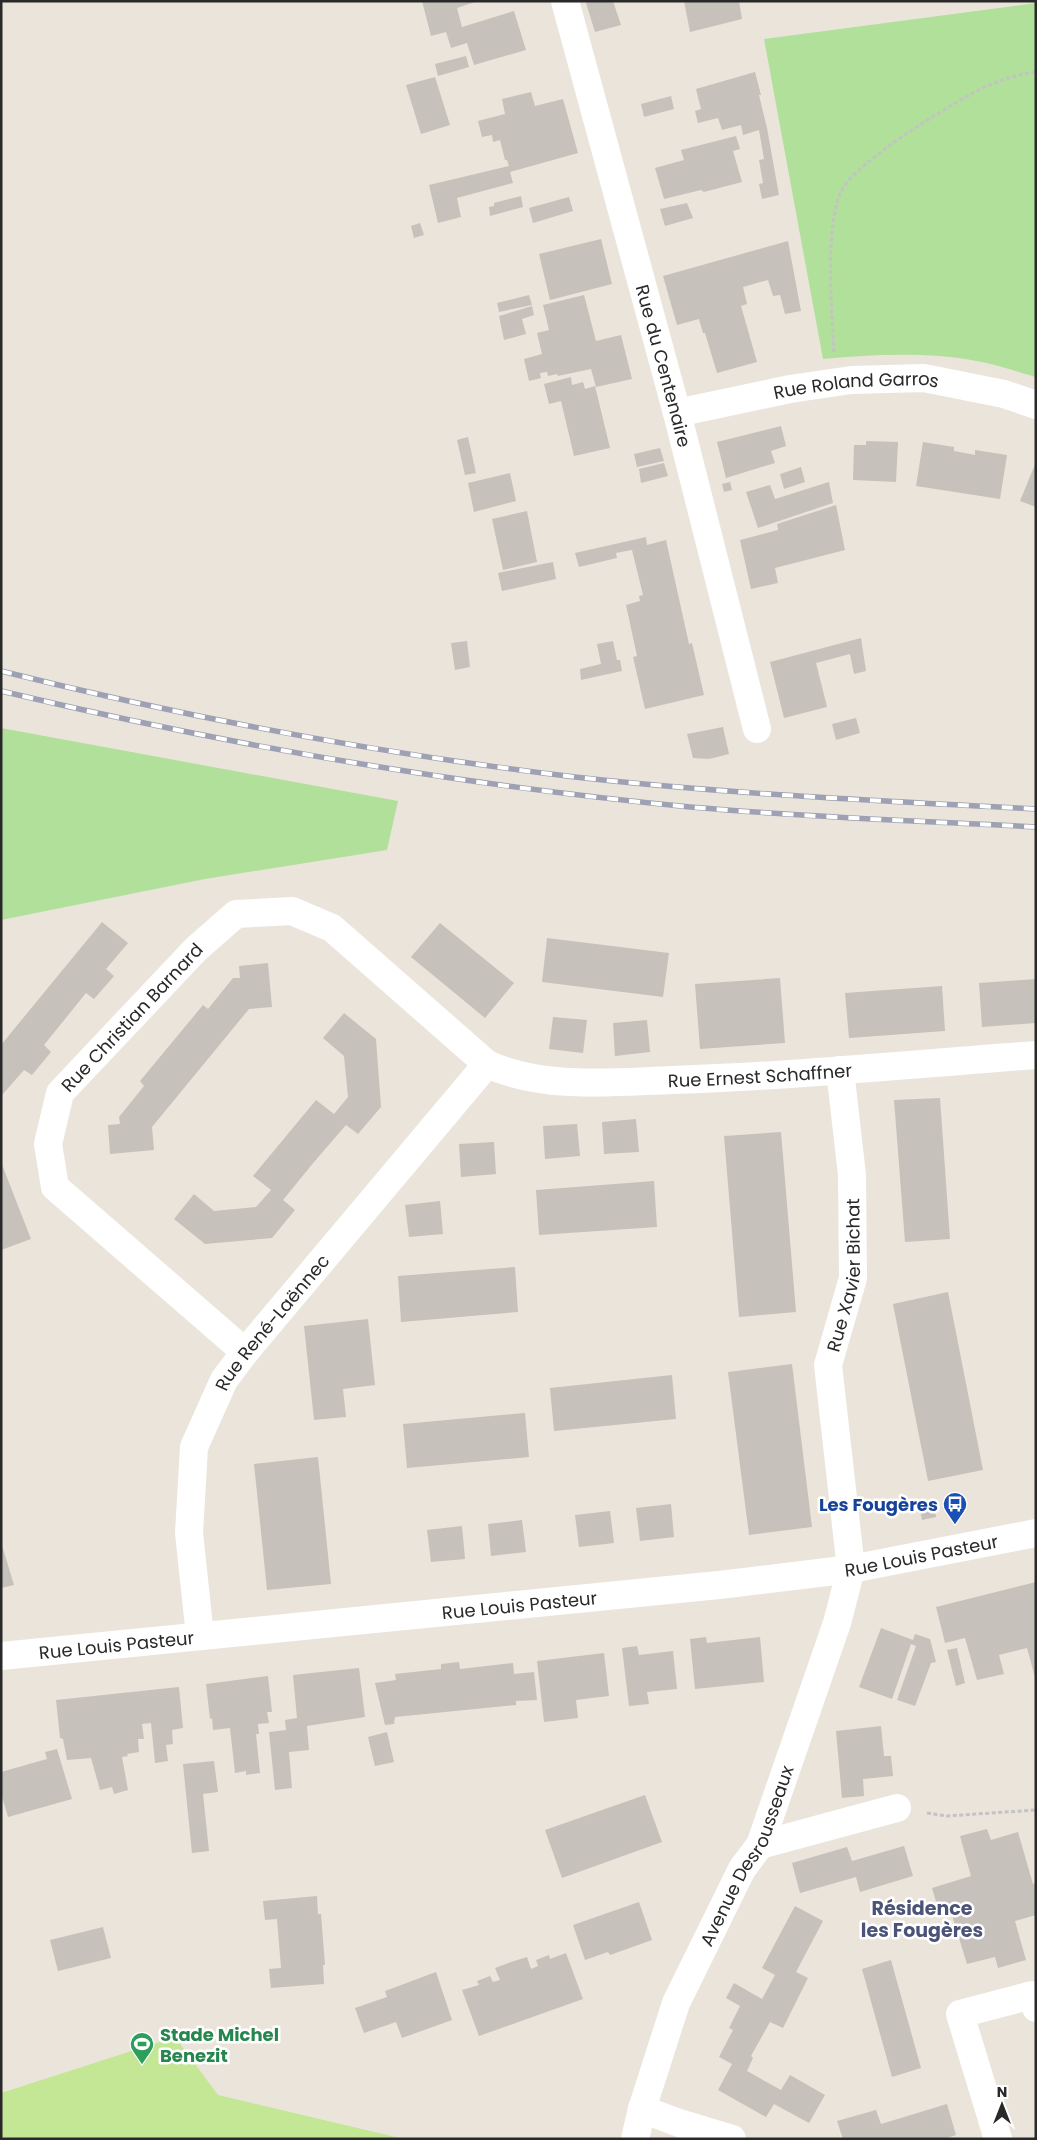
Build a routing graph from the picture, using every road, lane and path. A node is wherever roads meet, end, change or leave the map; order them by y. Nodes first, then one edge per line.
1 (565, 1) edge
2 (1036, 72) edge
3 (835, 383) junction
4 (1036, 405) edge
5 (677, 412) junction
6 (758, 729) dead end
7 (1036, 1055) edge
8 (487, 1064) junction
9 (840, 1070) junction
10 (245, 1352) junction
11 (1036, 1533) edge
12 (851, 1569) junction
13 (200, 1636) junction
14 (1, 1656) edge
15 (897, 1808) joint
16 (1036, 1810) edge
17 (760, 1845) junction
18 (1036, 2008) edge
19 (642, 2109) junction
20 (635, 2139) edge
21 (732, 2139) edge
22 (998, 2139) edge

1 - 5 street, Rue du Centenaire
2 - 3 path
3 - 4 street, Rue Roland Garros
3 - 5 street, Rue Roland Garros
5 - 6 street, Rue du Centenaire
7 - 9 street, Rue Ernest Schaffner
8 - 9 street, Rue Ernest Schaffner
8 - 10 street, Rue René-Laënnec
8 - 10 street, Rue Christian Barnard
9 - 12 street, Rue Xavier Bichat
10 - 13 street, Rue René-Laënnec
11 - 12 street, Rue Louis Pasteur
12 - 13 street, Rue Louis Pasteur
12 - 17 street, Avenue Desrousseaux
13 - 14 street, Rue Louis Pasteur
15 - 16 path
15 - 17 street
17 - 19 street, Avenue Desrousseaux
18 - 22 street
19 - 20 street, Avenue Desrousseaux
19 - 21 street

